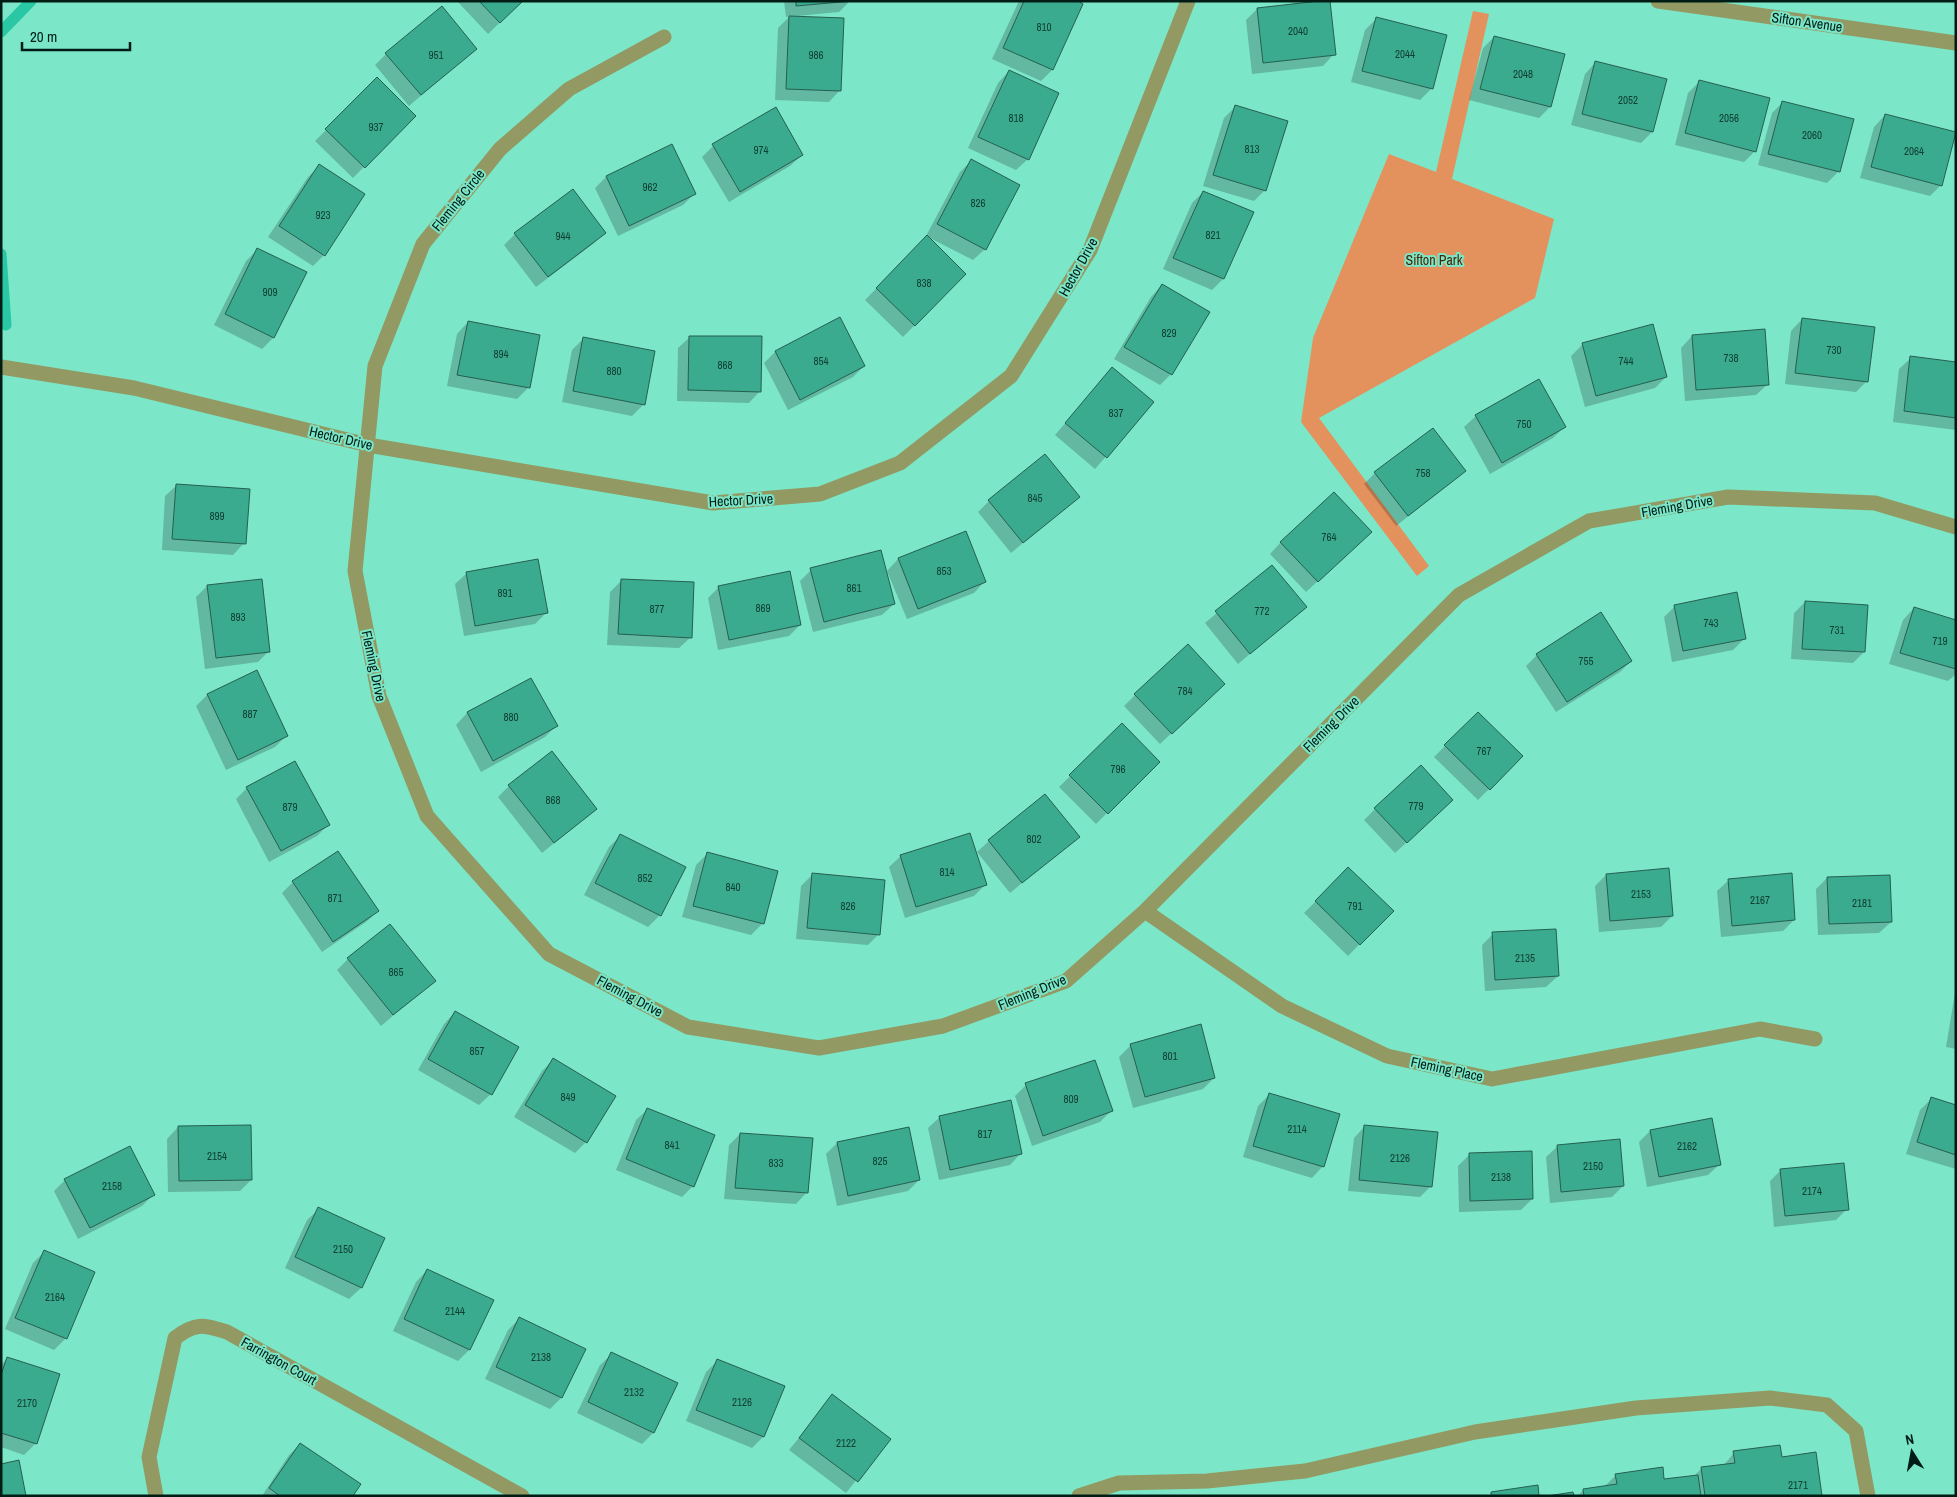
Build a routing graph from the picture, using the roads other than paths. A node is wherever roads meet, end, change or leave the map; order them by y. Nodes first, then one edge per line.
1 (1188, 1) edge
2 (1658, 1) edge
3 (664, 37) dead end
4 (1956, 44) edge
5 (1, 366) edge
6 (368, 445) junction
7 (1956, 527) edge
8 (1145, 910) junction
9 (1815, 1039) dead end
10 (156, 1496) edge
11 (522, 1496) edge
12 (1079, 1496) edge
13 (1868, 1496) edge

1 - 6 street, Hector Drive
2 - 4 street, Sifton Avenue
3 - 6 street, Fleming Circle
5 - 6 street, Hector Drive
6 - 8 street, Fleming Drive
7 - 8 street, Fleming Drive
8 - 9 street, Fleming Place
10 - 11 street, Farrington Court
12 - 13 street

